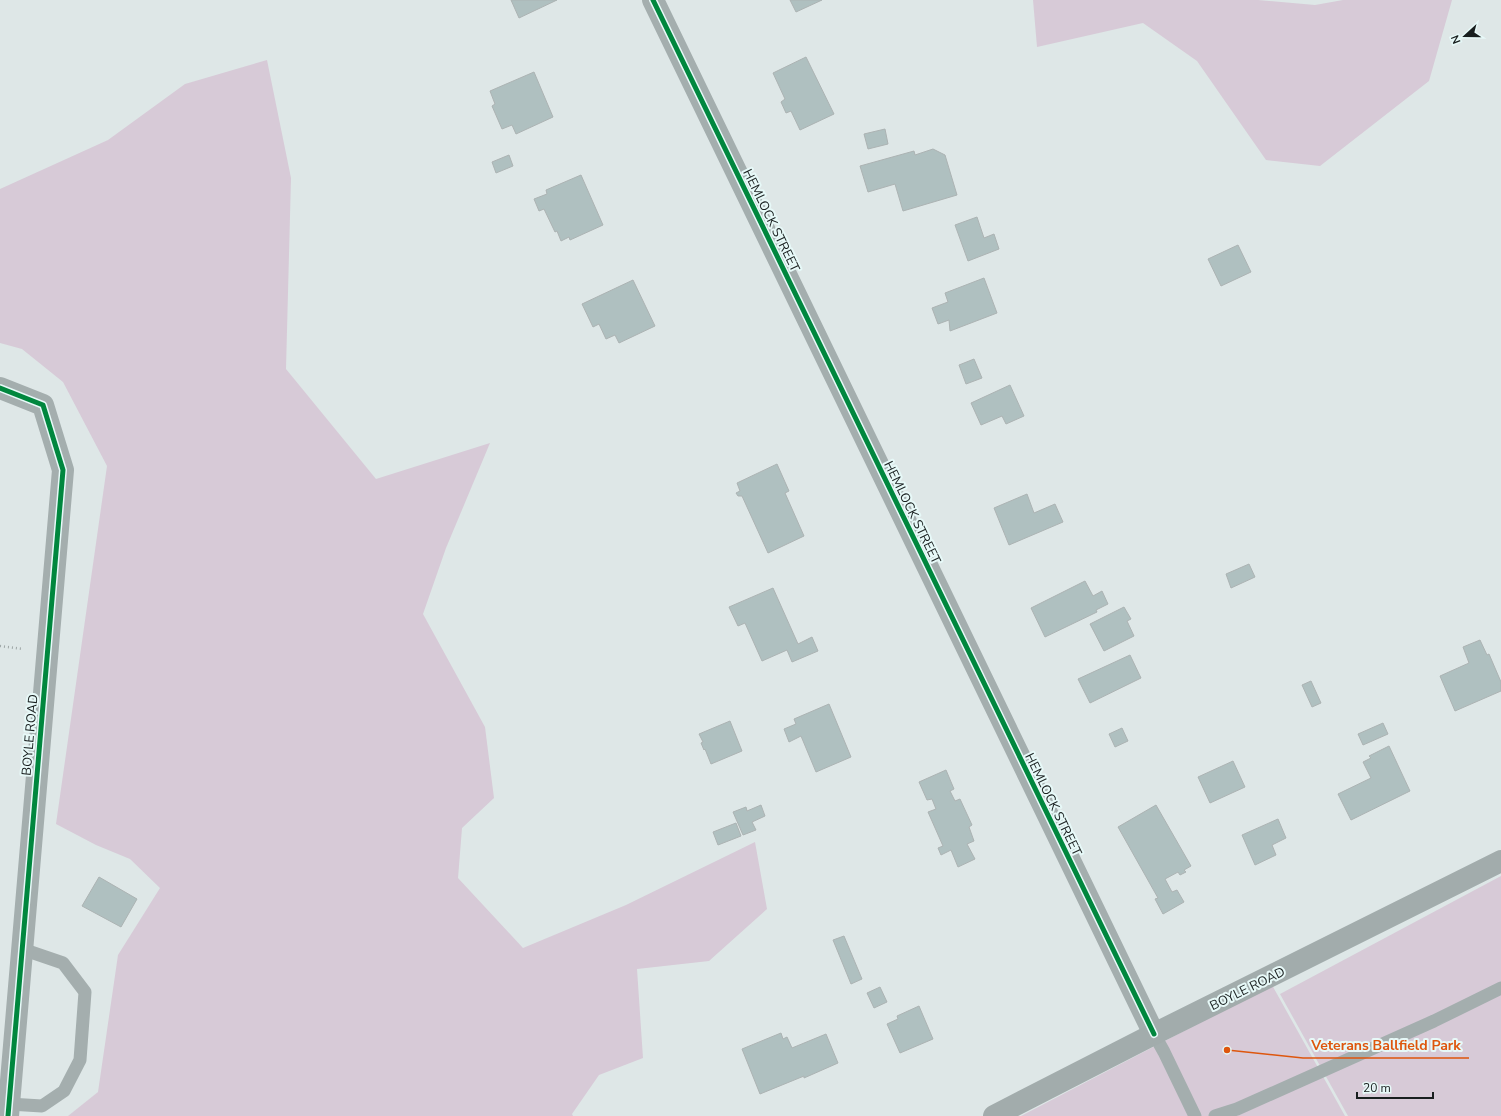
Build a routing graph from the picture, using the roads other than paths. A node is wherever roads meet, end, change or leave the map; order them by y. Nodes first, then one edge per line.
1 (653, 0) edge
2 (0, 388) edge
3 (1501, 861) edge
4 (22, 949) junction
5 (1501, 988) edge
6 (1154, 1034) junction
7 (8, 1110) edge
8 (994, 1116) edge
9 (1194, 1116) edge
10 (1215, 1116) edge

1 - 6 street, HEMLOCK STREET
2 - 4 street, BOYLE ROAD
3 - 6 street, BOYLE ROAD
4 - 7 street, BOYLE ROAD
4 - 7 lane
5 - 10 lane
6 - 8 street, BOYLE ROAD
6 - 9 lane

